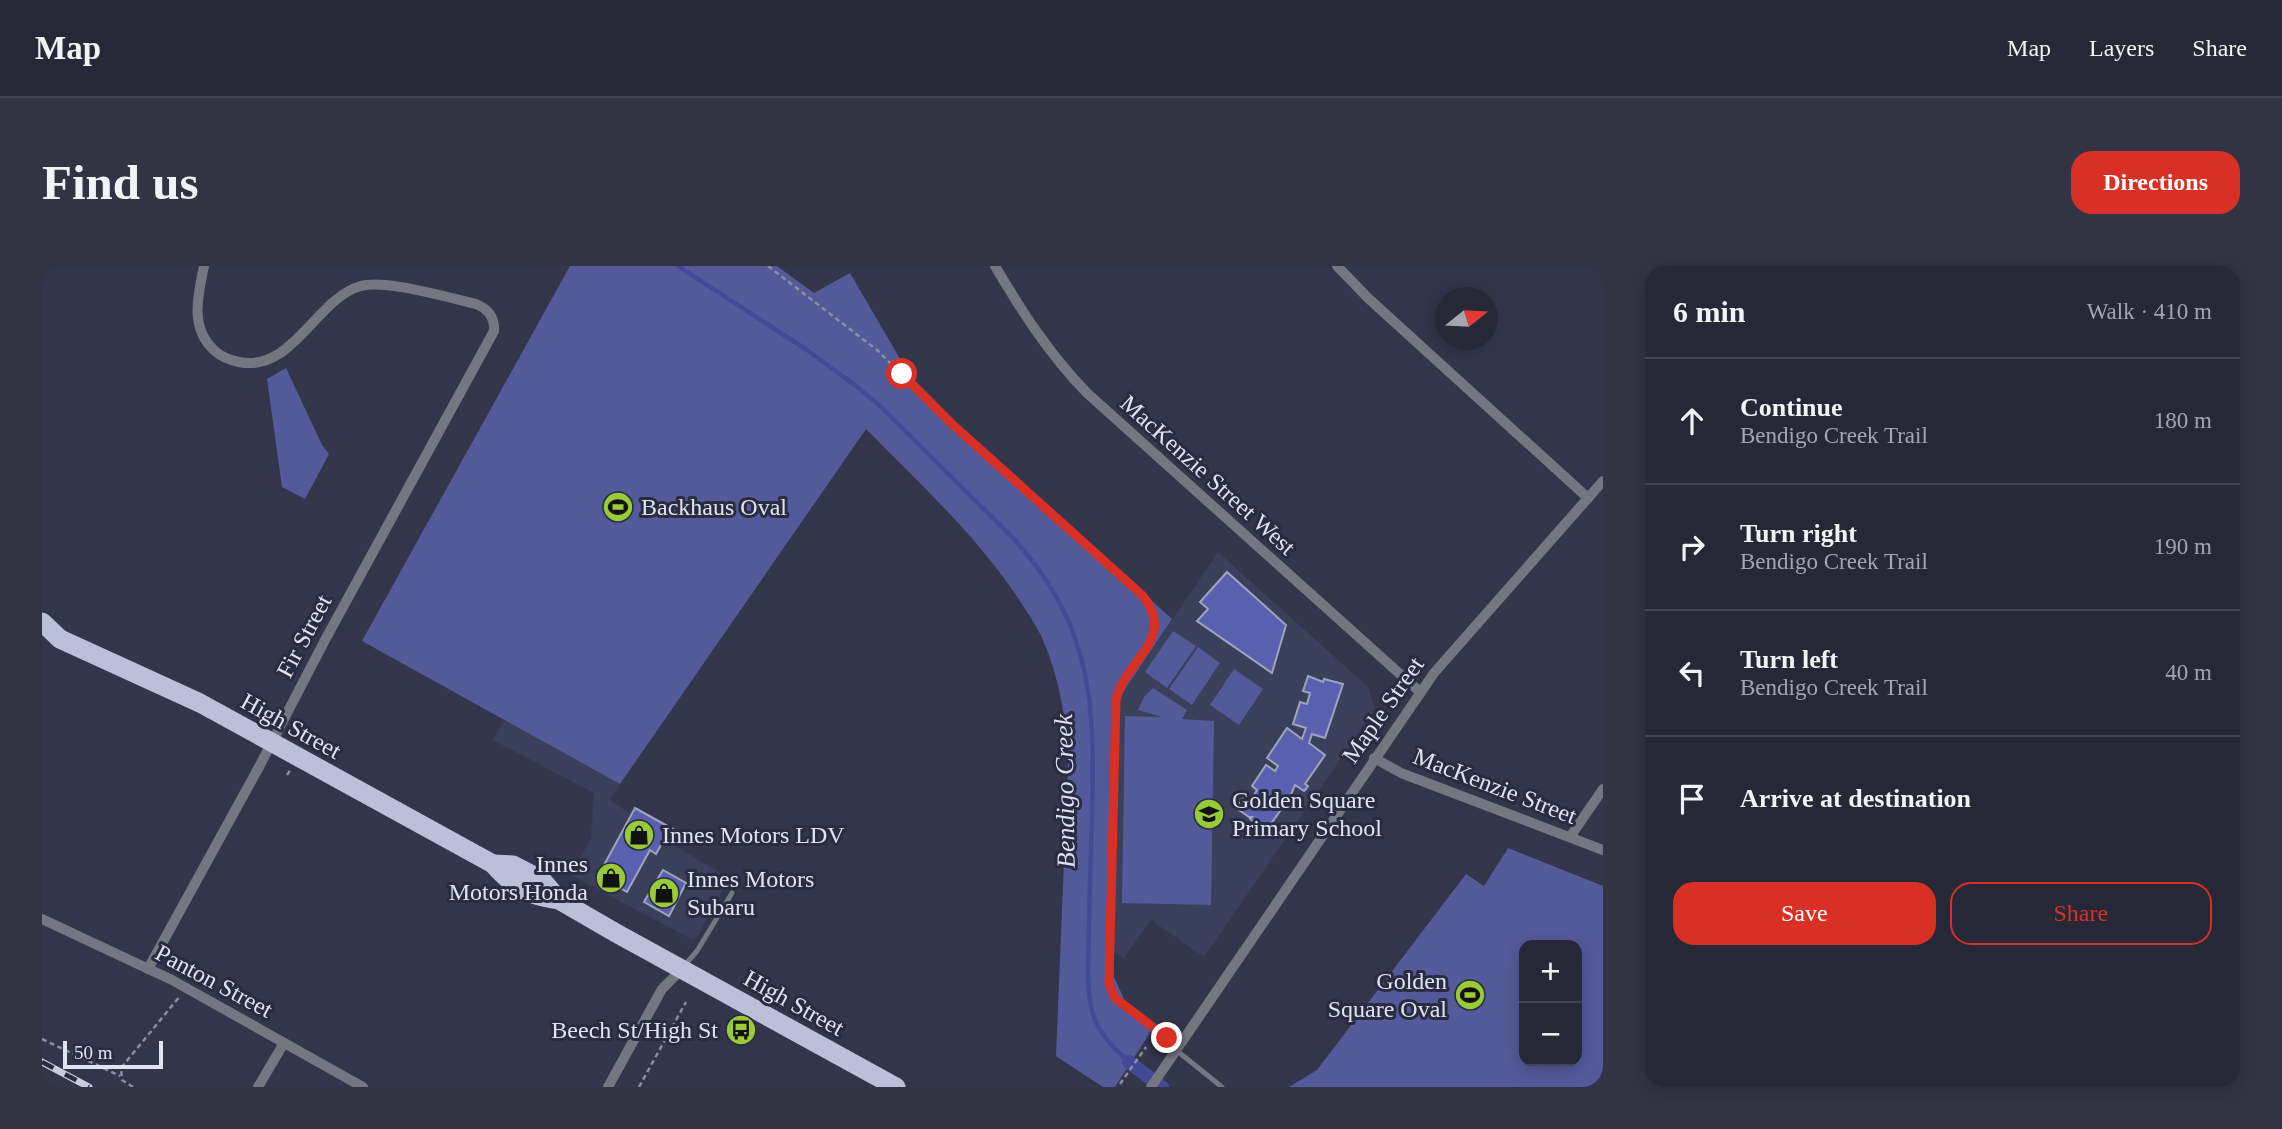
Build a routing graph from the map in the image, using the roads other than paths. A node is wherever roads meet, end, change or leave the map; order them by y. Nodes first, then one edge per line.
1 (204, 266) edge
2 (995, 266) edge
3 (1336, 266) edge
4 (1603, 481) edge
5 (1588, 498) junction
6 (42, 622) edge
7 (51, 638) edge
8 (1420, 692) junction
9 (272, 743) junction
10 (1374, 758) junction
11 (1603, 789) edge
12 (1570, 837) junction
13 (1603, 850) edge
14 (732, 892) dead end
15 (42, 919) edge
16 (148, 969) junction
17 (682, 969) junction
18 (284, 1043) junction
19 (1176, 1050) junction
20 (258, 1087) edge
21 (363, 1087) edge
22 (608, 1087) edge
23 (896, 1087) edge
24 (1150, 1087) edge
25 (1222, 1087) edge

1 - 9 street, Fir Street
2 - 8 street, MacKenzie Street West
3 - 5 street
4 - 5 street, Maple Street
5 - 8 street, Maple Street
6 - 7 highway, High Street
7 - 9 highway, High Street
8 - 10 street, Maple Street
9 - 16 street, Fir Street
9 - 17 highway, High Street
10 - 12 street, MacKenzie Street
10 - 19 street, Maple Street
11 - 12 street
12 - 13 street, MacKenzie Street
14 - 17 lane
15 - 16 street, Panton Street
16 - 18 street, Panton Street
17 - 22 street
17 - 23 highway, High Street
18 - 20 street
18 - 21 street, Panton Street
19 - 24 street, Maple Street
19 - 25 lane

